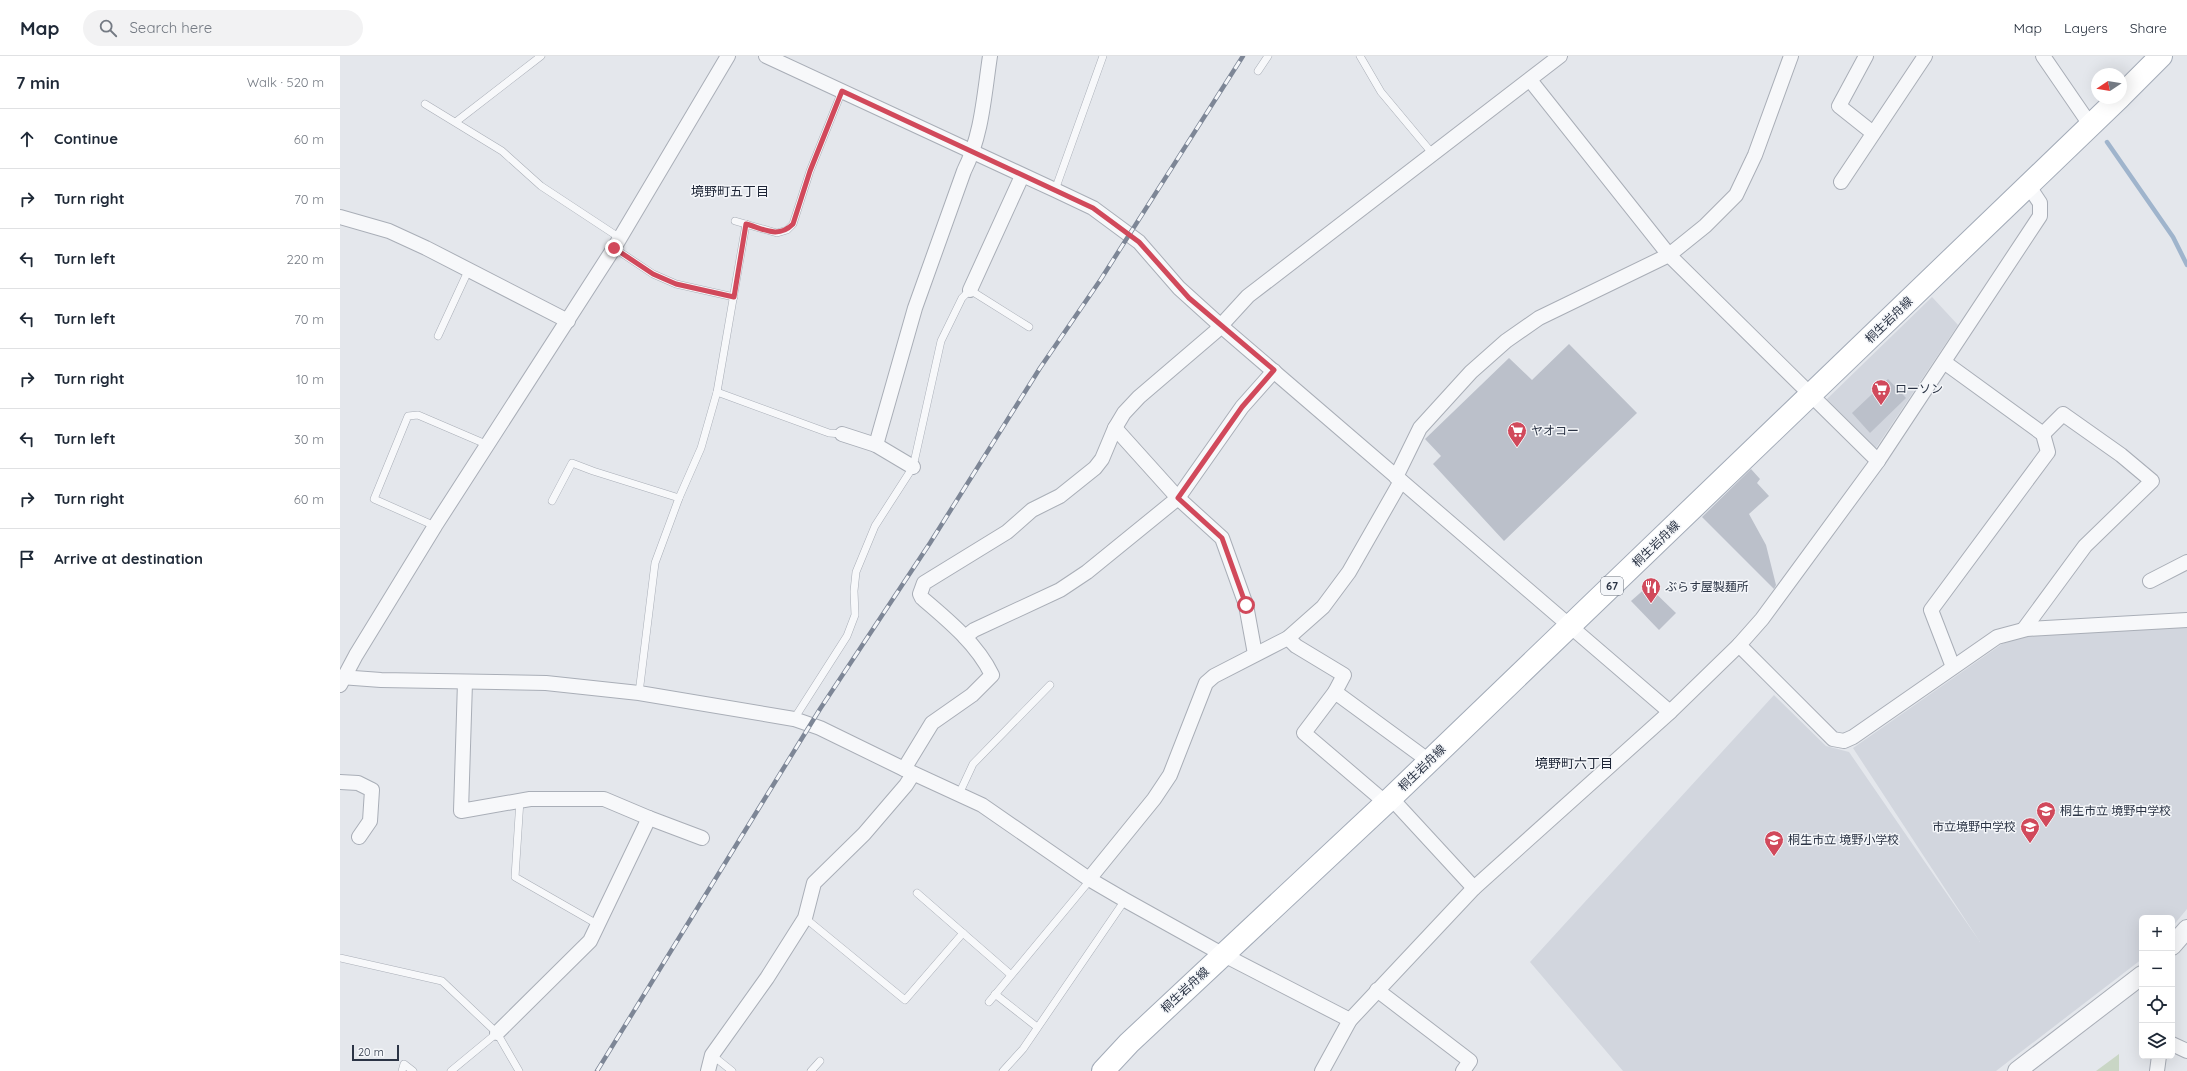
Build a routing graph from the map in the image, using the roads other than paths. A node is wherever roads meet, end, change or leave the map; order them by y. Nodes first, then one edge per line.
1 (541, 56) edge
2 (728, 56) edge
3 (766, 56) edge
4 (990, 56) edge
5 (1103, 56) edge
6 (1268, 56) edge
7 (1360, 56) edge
8 (1560, 56) edge
9 (1791, 56) edge
10 (1866, 56) edge
11 (1925, 56) edge
12 (2043, 56) edge
13 (2161, 56) edge
14 (1258, 71) dead end
15 (1530, 80) junction
16 (2127, 90) edge
17 (842, 91) junction
18 (425, 104) dead end
19 (2113, 104) edge
20 (457, 121) junction
21 (2091, 126) junction
22 (1873, 133) junction
23 (973, 152) junction
24 (1432, 153) junction
25 (1022, 176) junction
26 (1841, 182) dead end
27 (2028, 185) junction
28 (1054, 190) junction
29 (340, 217) edge
30 (735, 220) dead end
31 (746, 224) junction
32 (617, 243) junction
33 (1670, 255) junction
34 (470, 269) junction
35 (970, 290) junction
36 (734, 297) junction
37 (568, 320) junction
38 (1221, 326) junction
39 (1029, 327) dead end
40 (438, 336) dead end
41 (1944, 362) junction
42 (1274, 370) junction
43 (717, 392) junction
44 (1811, 396) junction
45 (1115, 428) junction
46 (842, 434) joint
47 (2043, 434) junction
48 (876, 445) junction
49 (488, 446) junction
50 (1878, 461) junction
51 (913, 467) junction
52 (1398, 479) junction
53 (679, 498) junction
54 (1178, 498) junction
55 (552, 501) dead end
56 (436, 526) junction
57 (2187, 562) edge
58 (2150, 581) dead end
59 (2187, 620) edge
60 (1569, 627) junction
61 (2024, 629) junction
62 (965, 637) junction
63 (1288, 638) junction
64 (1739, 645) junction
65 (1255, 654) junction
66 (1953, 667) junction
67 (342, 680) edge
68 (465, 682) junction
69 (1050, 685) dead end
70 (1335, 692) junction
71 (639, 693) junction
72 (1670, 712) junction
73 (794, 719) junction
74 (1429, 761) junction
75 (909, 772) junction
76 (340, 782) edge
77 (959, 794) junction
78 (520, 800) junction
79 (1388, 800) junction
80 (649, 818) junction
81 (359, 836) dead end
82 (702, 838) dead end
83 (1089, 879) junction
84 (1474, 888) junction
85 (917, 893) dead end
86 (1125, 900) junction
87 (805, 918) junction
88 (597, 924) junction
89 (2187, 929) edge
90 (963, 933) junction
91 (2175, 943) edge
92 (1222, 954) junction
93 (340, 958) edge
94 (1010, 974) junction
95 (2139, 977) edge
96 (1377, 990) junction
97 (995, 994) junction
98 (989, 1002) dead end
99 (1350, 1020) junction
100 (1037, 1027) junction
101 (497, 1033) junction
102 (2175, 1045) edge
103 (2187, 1051) edge
104 (712, 1056) junction
105 (2159, 1059) edge
106 (820, 1061) dead end
107 (402, 1071) edge
108 (413, 1071) edge
109 (451, 1071) edge
110 (518, 1071) edge
111 (708, 1071) edge
112 (732, 1071) edge
113 (811, 1071) edge
114 (1003, 1071) edge
115 (1103, 1071) edge
116 (1322, 1071) edge
117 (1463, 1071) edge
118 (2017, 1071) edge
119 (2157, 1071) edge

1 - 20 lane
2 - 32 street
3 - 17 street
4 - 23 street
5 - 28 lane
6 - 14 lane
7 - 24 lane
8 - 15 street
9 - 33 street
10 - 22 street
11 - 22 street
12 - 21 street
13 - 16 main road, 桐生岩舟線 / 67
15 - 24 street
15 - 33 street
17 - 23 street
17 - 31 lane
18 - 20 lane
19 - 21 main road, 桐生岩舟線 / 67
20 - 32 lane
21 - 27 main road, 桐生岩舟線 / 67
22 - 26 street
23 - 25 street
23 - 48 street
24 - 38 street
25 - 28 street
25 - 35 street
27 - 41 street
27 - 44 main road, 桐生岩舟線 / 67
28 - 38 street
29 - 34 street
30 - 31 lane
31 - 36 lane
32 - 36 lane
32 - 37 street
33 - 44 street
33 - 52 street
34 - 37 street
34 - 40 lane
35 - 39 lane
35 - 51 lane
36 - 43 lane
37 - 49 street
38 - 42 street
38 - 45 street
41 - 47 street
41 - 50 street
42 - 52 street
42 - 54 street
43 - 46 lane
43 - 53 lane
44 - 50 street
44 - 60 main road, 桐生岩舟線 / 67
45 - 54 street
45 - 62 street
46 - 48 street
47 - 61 street
47 - 66 street
48 - 51 street
49 - 56 street
49 - 56 lane
50 - 64 street
51 - 73 lane
52 - 60 street
52 - 63 street
53 - 55 lane
53 - 71 lane
54 - 62 street
54 - 65 street
56 - 67 street
57 - 58 street
59 - 61 street
60 - 72 street
60 - 74 main road, 桐生岩舟線 / 67
61 - 66 street
62 - 75 street
63 - 65 street
63 - 70 street
64 - 66 street
64 - 72 street
65 - 83 street
67 - 68 street
68 - 71 street
68 - 78 street
69 - 77 lane
70 - 74 street
70 - 79 street
71 - 73 street
72 - 84 street
73 - 75 street
74 - 79 main road, 桐生岩舟線 / 67
75 - 77 street
75 - 87 street
76 - 81 street
77 - 83 street
78 - 80 street
78 - 88 lane
79 - 84 street
79 - 92 main road, 桐生岩舟線 / 67
80 - 82 street
80 - 88 street
83 - 86 street
83 - 94 lane
84 - 96 street
85 - 90 lane
86 - 92 street
86 - 100 lane
87 - 90 lane
87 - 104 street
88 - 101 street
89 - 91 street
90 - 94 lane
92 - 99 street
92 - 115 main road, 桐生岩舟線 / 67
93 - 101 lane
94 - 97 lane
95 - 118 street
96 - 99 street
96 - 117 street
97 - 98 lane
97 - 100 lane
99 - 116 street
100 - 114 lane
101 - 109 lane
101 - 110 lane
102 - 103 street
104 - 111 street
104 - 112 lane
105 - 119 street
106 - 113 lane
107 - 108 lane

